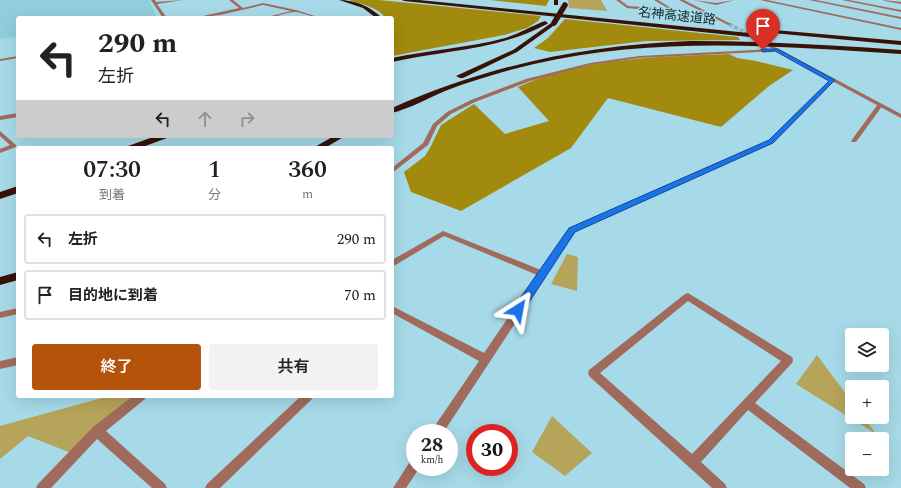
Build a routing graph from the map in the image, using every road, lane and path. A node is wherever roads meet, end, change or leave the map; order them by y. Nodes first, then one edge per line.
1 (180, 0) edge
2 (231, 0) edge
3 (341, 0) edge
4 (404, 0) edge
5 (445, 0) edge
6 (618, 0) edge
7 (656, 0) edge
8 (681, 0) edge
9 (695, 0) edge
10 (733, 0) edge
11 (762, 0) edge
12 (811, 0) edge
13 (844, 0) edge
14 (885, 0) edge
15 (154, 2) edge
16 (490, 2) dead end
17 (556, 2) edge
18 (564, 3) edge
19 (901, 3) edge
20 (525, 8) junction
21 (242, 9) junction
22 (295, 11) junction
23 (901, 11) edge
24 (164, 16) edge
25 (206, 16) edge
26 (274, 16) edge
27 (318, 16) edge
28 (376, 16) edge
29 (894, 17) junction
30 (901, 18) edge
31 (889, 19) dead end
32 (883, 22) dead end
33 (729, 24) tunnel mouth
34 (877, 24) junction
35 (901, 29) edge
36 (901, 43) edge
37 (770, 46) tunnel mouth
38 (901, 48) edge
39 (776, 50) junction
40 (901, 52) edge
41 (16, 57) edge
42 (0, 60) edge
43 (394, 60) edge
44 (832, 80) junction
45 (405, 105) junction
46 (880, 105) junction
47 (394, 110) edge
48 (16, 115) edge
49 (901, 116) edge
50 (0, 118) edge
51 (0, 133) edge
52 (159, 138) edge
53 (338, 138) edge
54 (854, 141) dead end
55 (137, 146) edge
56 (322, 146) edge
57 (0, 151) edge
58 (394, 169) edge
59 (16, 190) edge
60 (0, 196) edge
61 (394, 263) edge
62 (543, 274) junction
63 (16, 277) edge
64 (0, 281) edge
65 (16, 311) edge
66 (394, 313) edge
67 (0, 315) edge
68 (485, 359) junction
69 (16, 361) edge
70 (0, 365) edge
71 (139, 398) edge
72 (306, 398) edge
73 (747, 403) junction
74 (442, 424) edge
75 (97, 432) junction
76 (692, 462) junction
77 (407, 476) edge
78 (42, 488) edge
79 (161, 488) edge
80 (211, 488) edge
81 (399, 488) edge
82 (721, 488) edge
83 (860, 488) edge

1 - 15 street
2 - 21 street
3 - 28 highway
4 - 38 highway, 名神高速道路
5 - 20 highway, 名神高速道路
6 - 7 street
8 - 33 street
9 - 10 street
11 - 34 street
12 - 29 street
13 - 23 street
14 - 19 street
15 - 24 street
16 - 20 highway
17 - 43 highway
18 - 45 highway, bridge
20 - 36 highway, 名神高速道路
21 - 22 street
21 - 25 street
22 - 26 street
22 - 27 street
29 - 30 street
29 - 31 street
32 - 34 street
34 - 35 street
37 - 39 street
39 - 44 street
39 - 58 street
40 - 45 highway
41 - 42 street
44 - 46 street
44 - 62 street
45 - 47 highway
46 - 49 street
46 - 54 street
48 - 50 street
51 - 57 street
52 - 55 highway
53 - 56 highway
59 - 60 highway
61 - 62 street
62 - 68 street
63 - 64 highway
65 - 67 street
66 - 68 street
68 - 74 street
69 - 70 street
71 - 75 street
72 - 80 street
73 - 76 street
73 - 76 street
73 - 83 street
75 - 78 street
75 - 79 street
76 - 82 street
77 - 81 street

